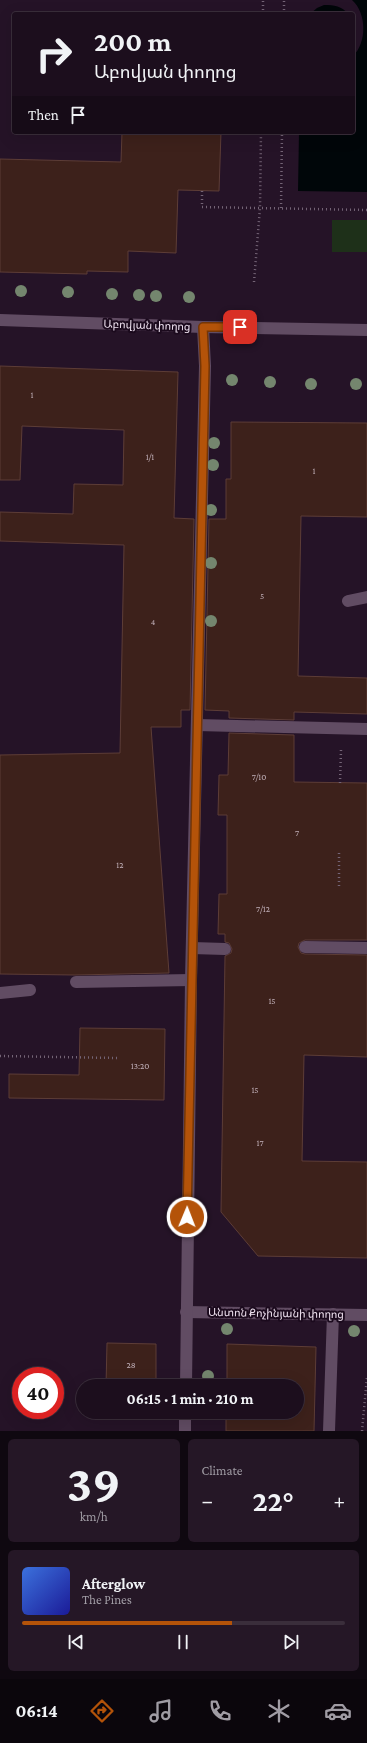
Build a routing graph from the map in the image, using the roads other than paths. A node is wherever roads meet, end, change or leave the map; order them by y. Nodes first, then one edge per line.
1 (0, 320) edge
2 (203, 327) junction
3 (367, 330) edge
4 (367, 597) edge
5 (348, 601) dead end
6 (197, 725) junction
7 (367, 728) edge
8 (305, 947) dead end
9 (192, 948) junction
10 (367, 948) edge
11 (225, 949) dead end
12 (191, 980) junction
13 (76, 982) dead end
14 (30, 990) dead end
15 (0, 993) edge
16 (186, 1312) junction
17 (333, 1314) junction
18 (367, 1315) edge
19 (186, 1379) edge
20 (185, 1419) edge
21 (185, 1431) edge
22 (329, 1431) edge

1 - 2 street, Աբովյան փողոց
2 - 3 street, Աբովյան փողոց
2 - 6 street
4 - 5 street
6 - 7 street
6 - 9 street
8 - 10 street
9 - 11 street
9 - 12 street
12 - 13 street
12 - 16 street
14 - 15 street
16 - 17 street, Անտոն Քոչինյանի փողոց
16 - 19 street
17 - 18 street, Անտոն Քոչինյանի փողոց
17 - 22 street
20 - 21 street

